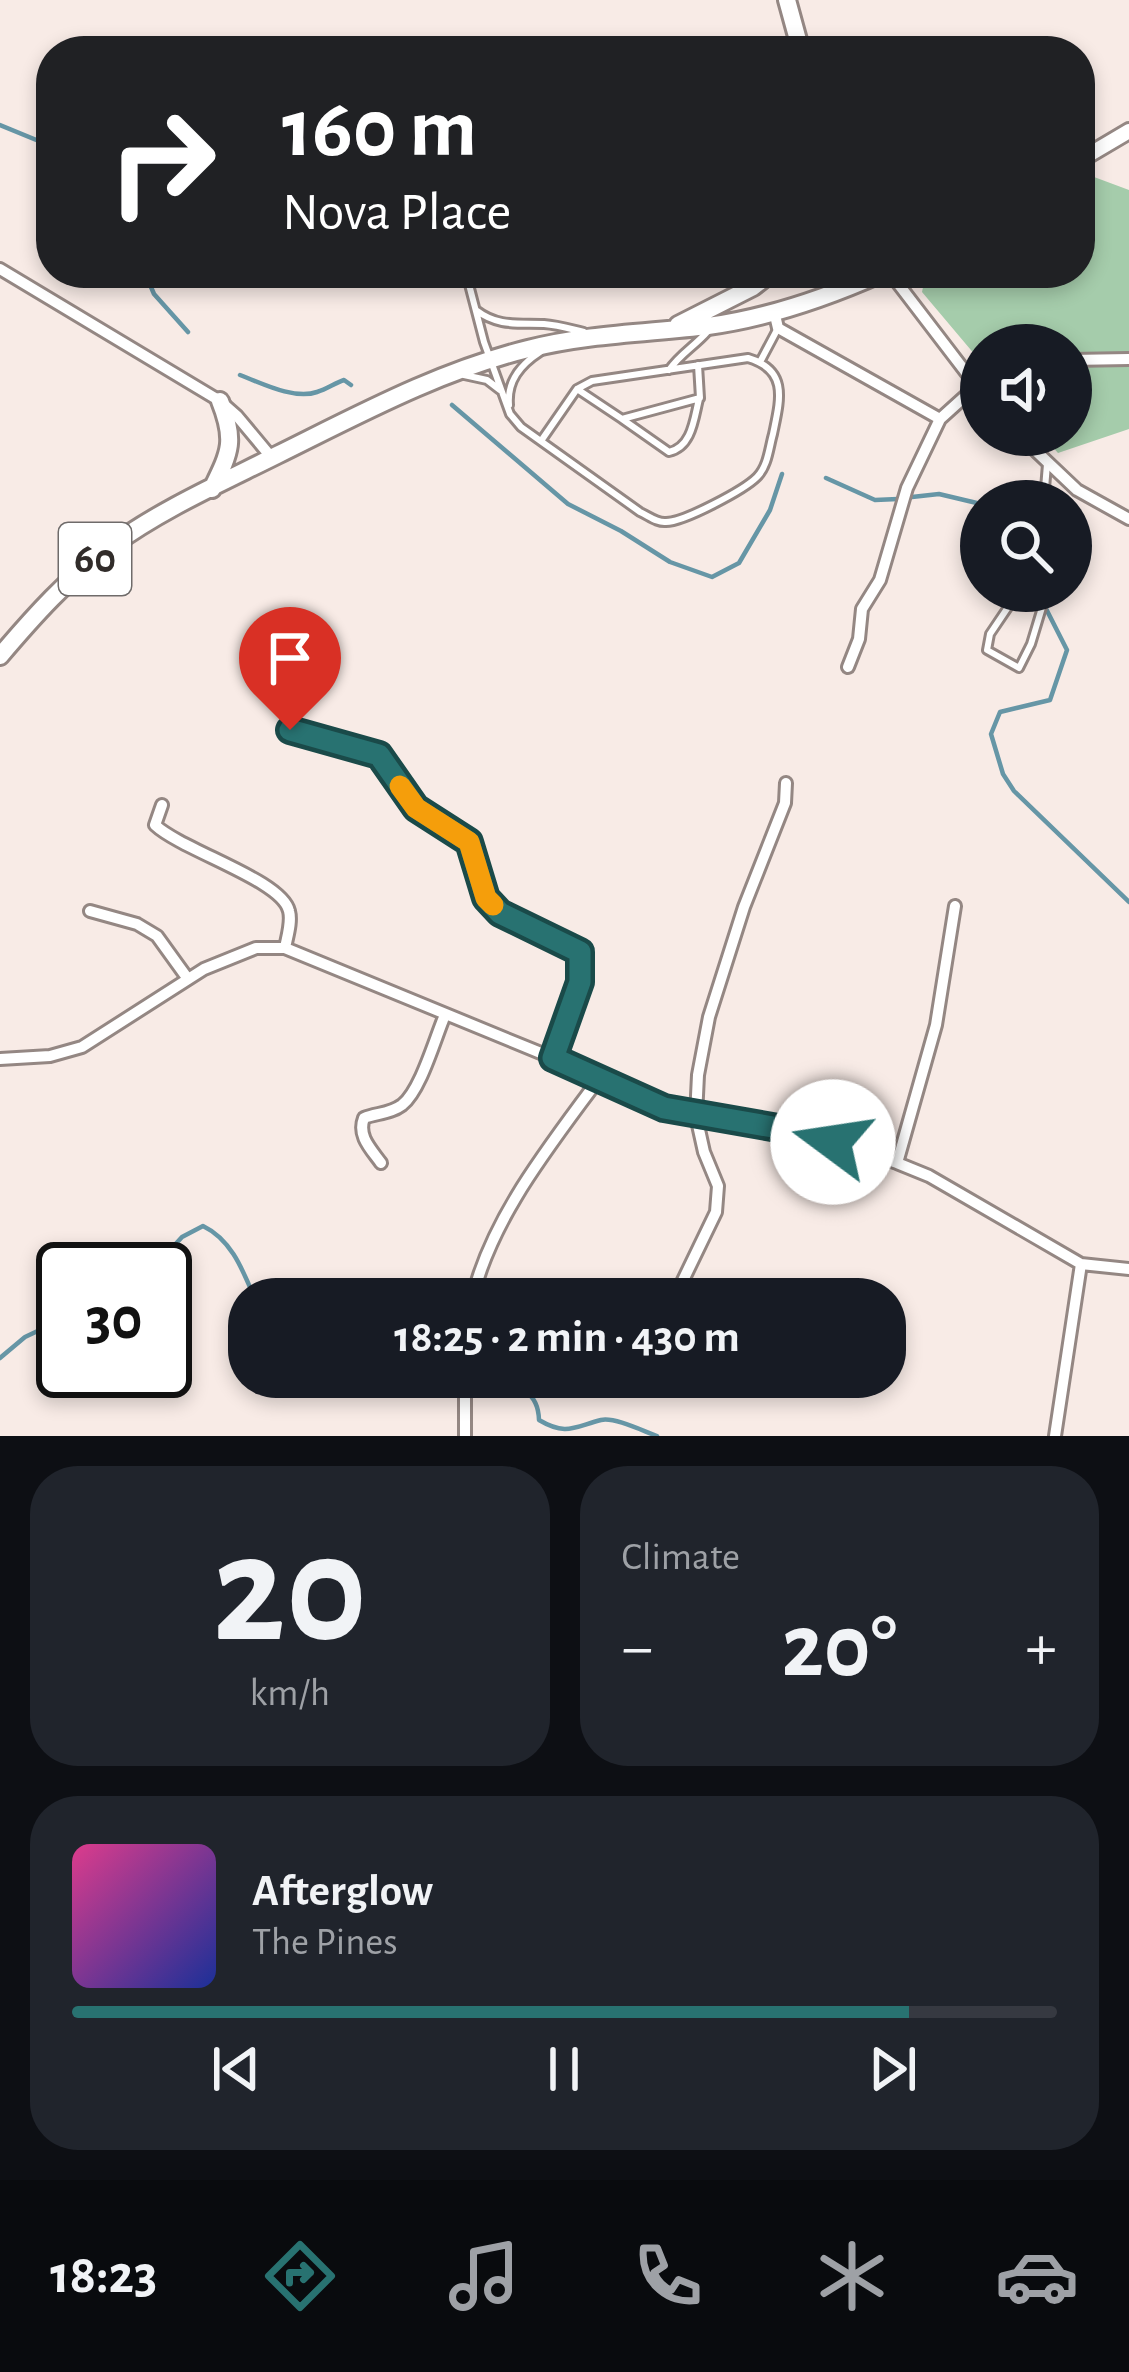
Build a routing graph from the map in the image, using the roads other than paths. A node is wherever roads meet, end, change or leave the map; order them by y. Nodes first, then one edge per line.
1 (787, 0) edge
2 (797, 36) edge
3 (1129, 131) edge
4 (1095, 151) edge
5 (0, 269) edge
6 (470, 288) edge
7 (749, 288) edge
8 (851, 288) edge
9 (898, 288) edge
10 (475, 308) junction
11 (776, 320) junction
12 (712, 325) junction
13 (668, 329) junction
14 (599, 337) junction
15 (554, 344) junction
16 (1128, 358) edge
17 (490, 360) junction
18 (1092, 360) edge
19 (760, 362) junction
20 (960, 363) edge
21 (698, 365) junction
22 (669, 370) junction
23 (448, 375) junction
24 (577, 389) junction
25 (501, 391) junction
26 (700, 398) junction
27 (220, 401) junction
28 (960, 402) edge
29 (510, 414) junction
30 (622, 419) junction
31 (940, 419) junction
32 (541, 442) junction
33 (1039, 456) edge
34 (272, 458) junction
35 (1047, 464) junction
36 (1046, 480) edge
37 (212, 489) junction
38 (1129, 519) edge
39 (1004, 612) edge
40 (1040, 612) edge
41 (0, 656) edge
42 (848, 668) dead end
43 (290, 730) dead end
44 (786, 783) dead end
45 (162, 805) dead end
46 (955, 906) dead end
47 (90, 911) dead end
48 (286, 948) junction
49 (188, 979) junction
50 (445, 1015) junction
51 (553, 1058) junction
52 (0, 1059) edge
53 (598, 1080) junction
54 (696, 1116) junction
55 (381, 1163) dead end
56 (897, 1163) junction
57 (1081, 1264) junction
58 (1129, 1268) edge
59 (479, 1278) edge
60 (684, 1278) edge
61 (465, 1398) edge
62 (465, 1436) edge
63 (1055, 1436) edge

1 - 2 main road
3 - 4 street
5 - 27 street
6 - 10 lane
7 - 13 main road
8 - 11 main road, 60
9 - 20 street
10 - 14 lane
10 - 17 lane
11 - 12 main road, 60
11 - 19 lane
11 - 31 street
12 - 13 main road, 60
12 - 22 lane
13 - 14 main road, 60
14 - 15 main road, 60
15 - 17 main road, 60
15 - 29 lane
16 - 18 street
17 - 23 main road, 60
17 - 25 lane
19 - 21 lane
19 - 32 lane
21 - 22 lane
21 - 26 lane
22 - 24 lane
23 - 25 lane
23 - 34 main road, 60
24 - 30 lane
24 - 32 lane
25 - 29 lane
26 - 30 lane
26 - 30 lane
27 - 34 street
27 - 37 main road
28 - 31 street
29 - 32 lane
31 - 42 street
33 - 35 street
34 - 37 main road, 60
35 - 36 lane
35 - 38 street
37 - 41 main road, 60
39 - 40 lane
43 - 51 street
44 - 54 street
45 - 48 street
46 - 56 street
47 - 49 street
48 - 49 street
48 - 50 street
49 - 52 street
50 - 51 street
50 - 55 street
51 - 53 street
53 - 54 street
53 - 59 street
54 - 56 street
54 - 60 street
56 - 57 street
57 - 58 street
57 - 63 street
61 - 62 street

